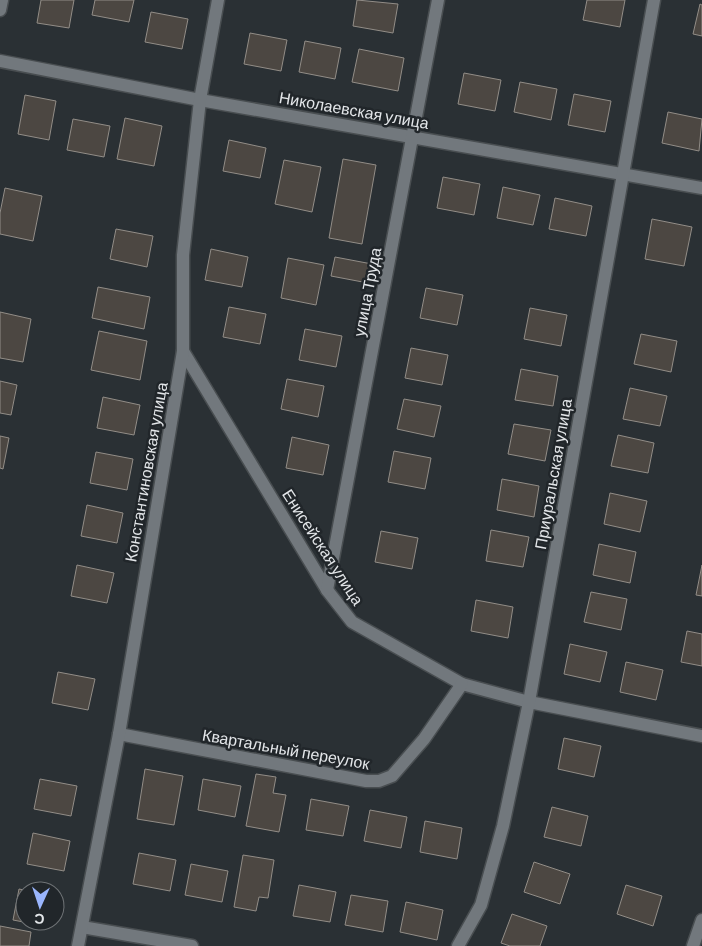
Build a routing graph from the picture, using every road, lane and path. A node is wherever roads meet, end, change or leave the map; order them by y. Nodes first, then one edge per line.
1 (2, 0) edge
2 (218, 0) edge
3 (438, 0) edge
4 (654, 0) edge
5 (0, 10) edge
6 (0, 61) edge
7 (200, 100) junction
8 (413, 137) junction
9 (623, 173) junction
10 (702, 188) edge
11 (183, 351) junction
12 (327, 590) junction
13 (462, 684) junction
14 (529, 702) junction
15 (118, 734) junction
16 (702, 736) edge
17 (702, 920) edge
18 (82, 927) junction
19 (78, 946) edge
20 (192, 946) edge
21 (458, 946) edge
22 (693, 946) edge

1 - 5 street
2 - 7 street, Константиновская улица
3 - 8 street, улица Труда
4 - 9 street, Приуральская улица
6 - 7 street, Николаевская улица
7 - 8 street, Николаевская улица
7 - 11 street, Константиновская улица
8 - 9 street, Николаевская улица
8 - 12 street, улица Труда
9 - 10 street, Николаевская улица
9 - 14 street, Приуральская улица
11 - 12 street, Енисейская улица
11 - 15 street, Константиновская улица
12 - 13 street, Енисейская улица
13 - 14 street, Енисейская улица
13 - 15 street, Квартальный переулок
14 - 16 street, Енисейская улица
14 - 21 street, Приуральская улица
15 - 18 street, Константиновская улица
17 - 22 street
18 - 19 street, Константиновская улица
18 - 20 street

